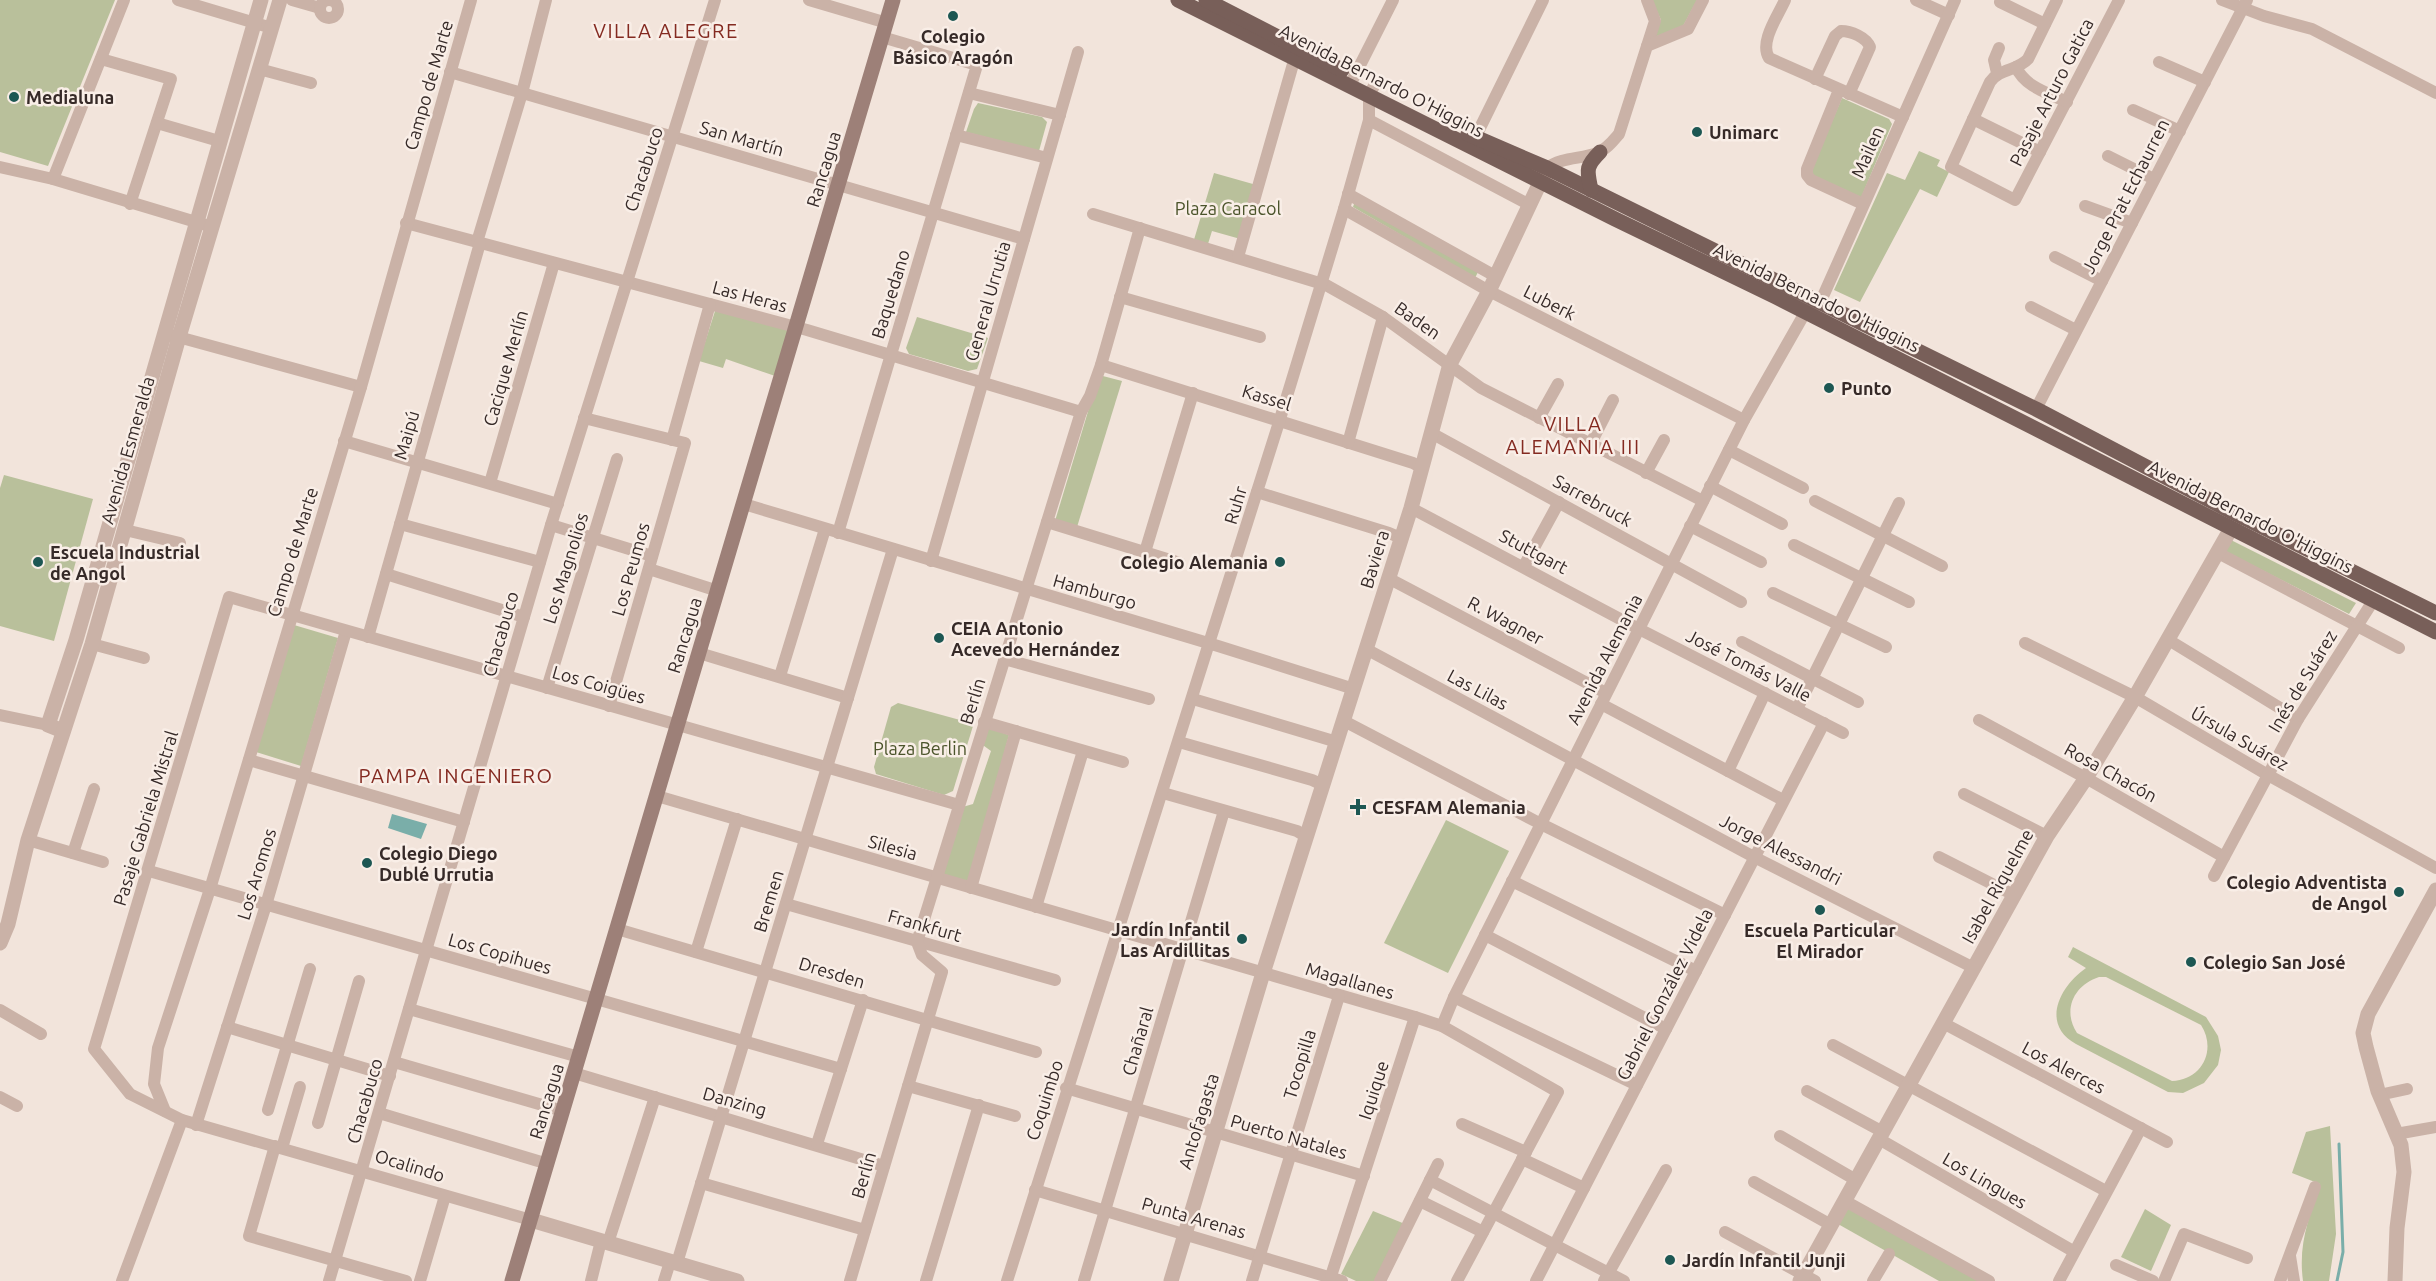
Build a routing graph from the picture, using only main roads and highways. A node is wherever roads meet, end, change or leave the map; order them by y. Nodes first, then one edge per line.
1 (893, 0) edge
2 (1178, 0) edge
3 (1206, 0) edge
4 (1296, 52) junction
5 (1372, 91) junction
6 (1600, 152) road end
7 (1544, 175) junction
8 (1591, 190) junction
9 (1677, 241) junction
10 (1967, 394) junction
11 (2036, 409) junction
12 (2066, 444) junction
13 (2234, 522) junction
14 (2326, 576) junction
15 (2376, 585) junction
16 (2436, 612) edge
17 (2436, 632) edge
18 (513, 1281) edge

1 - 18 main road, Rancagua
2 - 4 main road, Avenida Bernardo O'Higgins
3 - 4 main road, Avenida Bernardo O'Higgins
4 - 5 main road, Avenida Bernardo O'Higgins
5 - 7 main road, Avenida Bernardo O'Higgins
5 - 7 main road, Avenida Bernardo O'Higgins
6 - 8 main road
7 - 8 main road, Avenida Bernardo O'Higgins
7 - 9 main road, Avenida Bernardo O'Higgins
8 - 9 main road, Avenida Bernardo O'Higgins
9 - 10 main road, Avenida Bernardo O'Higgins
9 - 11 main road, Avenida Bernardo O'Higgins
10 - 11 main road
10 - 12 main road, Avenida Bernardo O'Higgins
11 - 12 main road
11 - 13 main road, Avenida Bernardo O'Higgins
12 - 13 main road, Avenida Bernardo O'Higgins
13 - 14 main road, Avenida Bernardo O'Higgins
13 - 15 main road, Avenida Bernardo O'Higgins
14 - 15 main road
14 - 17 main road, Avenida Bernardo O'Higgins
15 - 16 main road, Avenida Bernardo O'Higgins

